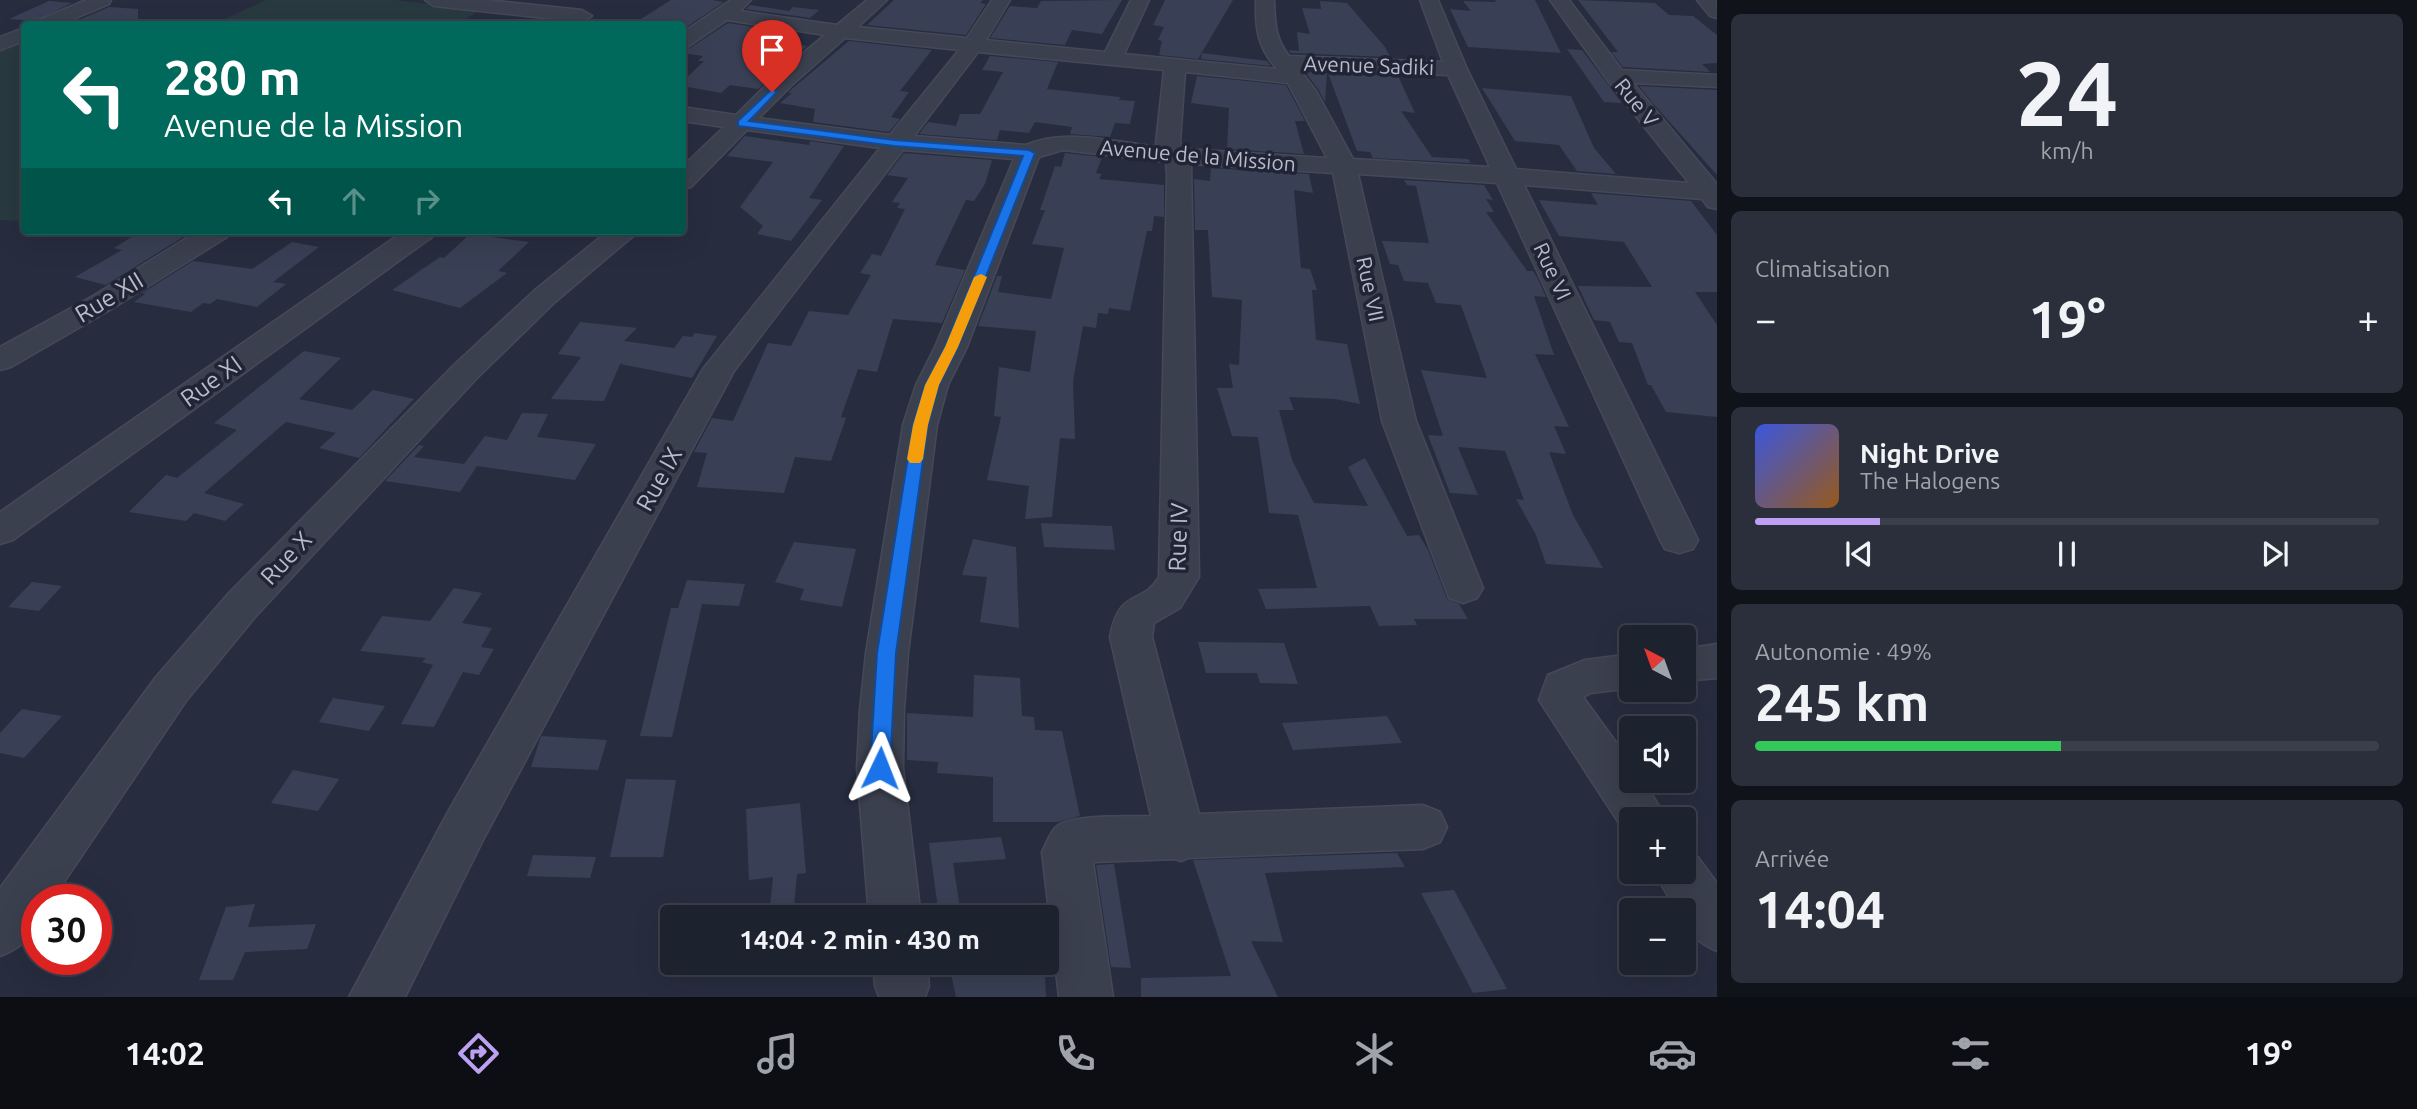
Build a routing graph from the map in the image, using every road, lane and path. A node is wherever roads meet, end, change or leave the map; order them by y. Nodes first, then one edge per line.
1 (103, 0) edge
2 (434, 0) edge
3 (743, 0) edge
4 (878, 0) edge
5 (1001, 0) edge
6 (1140, 0) edge
7 (1265, 0) edge
8 (1429, 0) edge
9 (1559, 0) edge
10 (1706, 0) edge
11 (599, 5) dead end
12 (1717, 12) edge
13 (723, 14) junction
14 (576, 20) edge
15 (53, 21) edge
16 (0, 26) edge
17 (21, 30) edge
18 (842, 32) junction
19 (21, 33) edge
20 (686, 39) edge
21 (0, 44) edge
22 (973, 45) junction
23 (1111, 60) junction
24 (1175, 67) junction
25 (1288, 69) junction
26 (1456, 69) junction
27 (1616, 76) junction
28 (1717, 81) edge
29 (686, 115) edge
30 (741, 124) junction
31 (894, 143) junction
32 (1029, 153) junction
33 (1178, 156) junction
34 (1344, 166) junction
35 (1508, 176) junction
36 (686, 178) edge
37 (1715, 196) edge
38 (210, 235) edge
39 (416, 235) edge
40 (620, 235) edge
41 (0, 360) edge
42 (0, 531) edge
43 (1679, 540) dead end
44 (1463, 588) dead end
45 (1717, 661) edge
46 (1696, 664) edge
47 (1619, 673) edge
48 (1635, 807) edge
49 (1423, 827) dead end
50 (1181, 839) junction
51 (1687, 884) edge
52 (894, 905) edge
53 (1717, 926) edge
54 (0, 931) edge
55 (376, 997) edge
56 (1086, 997) edge

1 - 15 street
2 - 14 street
3 - 13 street
4 - 18 street
5 - 22 street, Rue IX
6 - 23 street
7 - 25 street, Rue VII
8 - 26 street, Rue VI
9 - 27 street, Rue V
10 - 12 street
11 - 14 street
13 - 18 street, Avenue Sadiki
13 - 20 street
16 - 17 street
18 - 22 street, Avenue Sadiki
18 - 30 street
19 - 21 street
22 - 23 street, Avenue Sadiki
22 - 31 street, Rue IX
23 - 24 street, Avenue Sadiki
24 - 25 street, Avenue Sadiki
24 - 33 street, Rue IV
25 - 26 street, Avenue Sadiki
25 - 34 street, Rue VII
26 - 35 street, Rue VI
27 - 28 street
27 - 37 street, Rue V
29 - 30 street, Avenue de la Mission
30 - 31 street, Avenue de la Mission
30 - 36 street
31 - 32 street, Avenue de la Mission
31 - 55 street, Rue IX
32 - 33 street, Avenue de la Mission
32 - 52 street
33 - 34 street, Avenue de la Mission
33 - 50 street, Rue IV
34 - 35 street, Avenue de la Mission
34 - 44 street, Rue VII
35 - 37 street, Avenue de la Mission
35 - 43 street, Rue VI
38 - 41 street, Rue XII
39 - 42 street, Rue XI
40 - 54 street, Rue X
45 - 46 street
47 - 48 street
49 - 50 street
50 - 56 street
51 - 53 street

